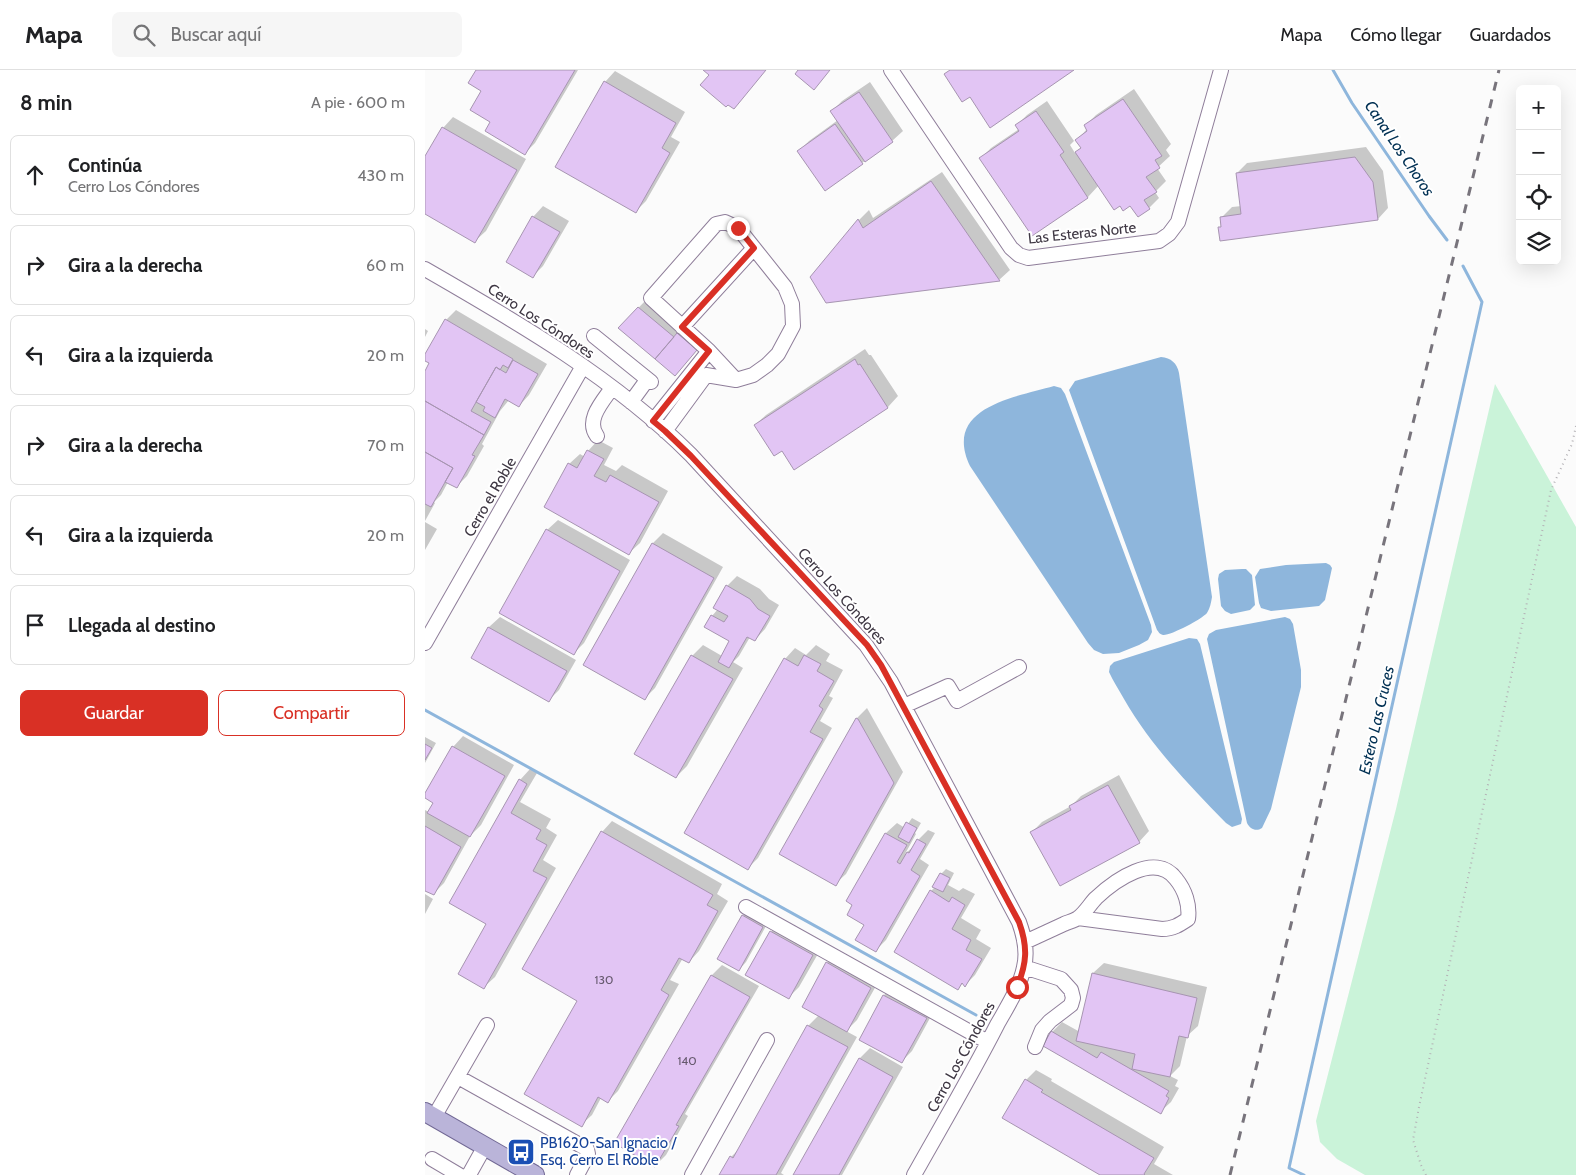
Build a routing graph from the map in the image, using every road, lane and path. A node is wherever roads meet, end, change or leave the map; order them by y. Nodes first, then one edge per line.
1 (891, 70) edge
2 (1221, 70) edge
3 (754, 248) junction
4 (425, 269) edge
5 (682, 327) junction
6 (594, 336) dead end
7 (709, 351) junction
8 (583, 366) junction
9 (736, 380) junction
10 (612, 388) junction
11 (631, 402) junction
12 (653, 421) junction
13 (1576, 426) edge
14 (665, 431) junction
15 (597, 436) dead end
16 (425, 643) edge
17 (1019, 667) dead end
18 (904, 706) junction
19 (746, 907) dead end
20 (1078, 918) junction
21 (1025, 942) junction
22 (1024, 968) junction
23 (487, 1026) dead end
24 (767, 1040) dead end
25 (988, 1042) junction
26 (1035, 1047) dead end
27 (458, 1076) junction
28 (429, 1114) edge
29 (485, 1146) junction
30 (432, 1159) dead end
31 (459, 1175) edge
32 (467, 1175) edge
33 (535, 1175) edge
34 (577, 1175) edge
35 (692, 1175) edge
36 (914, 1175) edge
37 (1427, 1175) edge

1 - 2 street, Las Esteras Norte
3 - 5 street
3 - 5 street
3 - 9 street
4 - 8 street, Cerro Los Cóndores
5 - 7 street
6 - 11 street
7 - 9 street
7 - 12 street
8 - 10 street, Cerro Los Cóndores
8 - 16 street, Cerro el Roble
9 - 14 street
10 - 11 street, Cerro Los Cóndores
10 - 15 street
11 - 12 street, Cerro Los Cóndores
12 - 14 street, Cerro Los Cóndores
13 - 37 path
14 - 18 street, Cerro Los Cóndores
17 - 18 street
18 - 21 street, Cerro Los Cóndores
19 - 25 street
20 - 20 street
20 - 21 street
21 - 22 street, Cerro Los Cóndores
22 - 25 street, Cerro Los Cóndores
22 - 26 street
23 - 27 street
24 - 35 street
25 - 36 street, Cerro Los Cóndores
27 - 28 street
27 - 34 street
28 - 29 main road
29 - 32 street
29 - 33 main road
30 - 31 street

